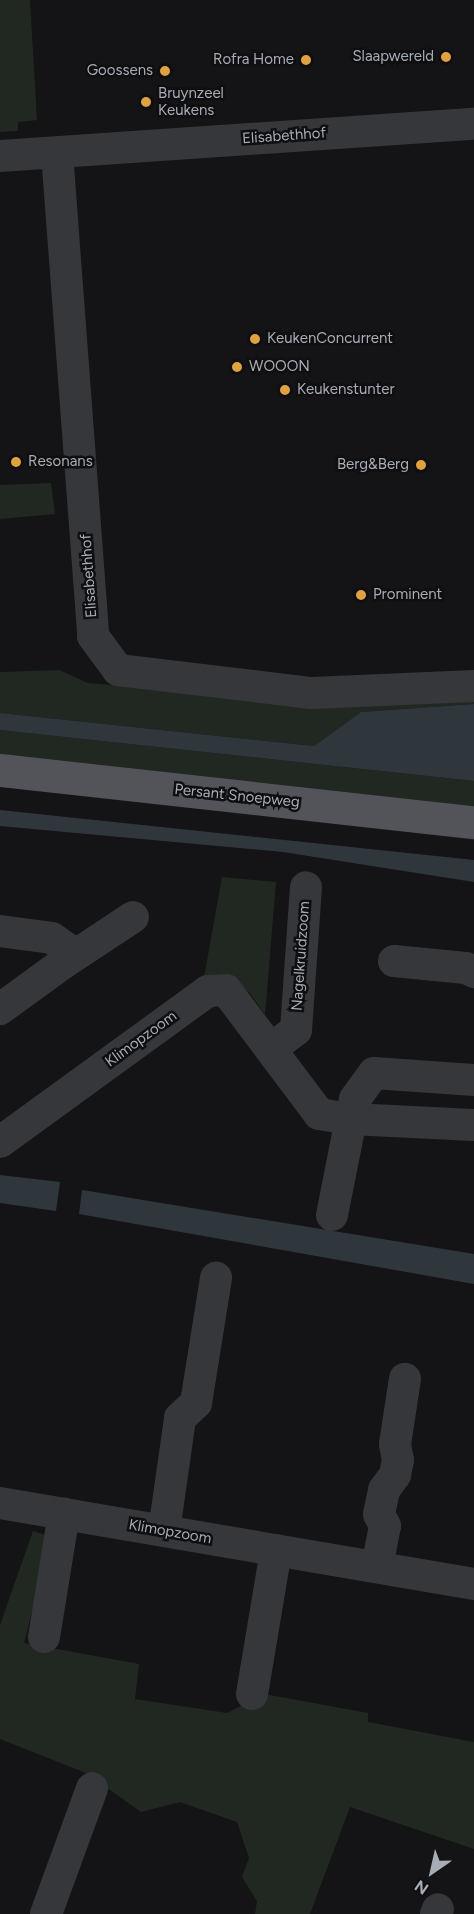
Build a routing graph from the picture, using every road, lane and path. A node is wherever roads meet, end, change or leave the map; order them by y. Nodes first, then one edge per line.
1 (474, 124) edge
2 (57, 153) junction
3 (0, 156) edge
4 (474, 686) edge
5 (0, 770) edge
6 (474, 822) edge
7 (306, 887) dead end
8 (133, 917) dead end
9 (0, 931) edge
10 (394, 961) dead end
11 (62, 964) junction
12 (474, 972) edge
13 (0, 1009) edge
14 (272, 1048) junction
15 (474, 1080) edge
16 (351, 1119) junction
17 (474, 1125) edge
18 (5, 1128) edge
19 (332, 1215) dead end
20 (216, 1278) dead end
21 (405, 1379) dead end
22 (0, 1503) edge
23 (64, 1514) junction
24 (164, 1531) junction
25 (276, 1550) junction
26 (377, 1568) junction
27 (474, 1584) edge
28 (44, 1637) dead end
29 (252, 1694) dead end
30 (92, 1788) dead end
31 (46, 1914) edge
32 (53, 1914) edge
33 (65, 1914) edge

1 - 2 street, Elisabethhof
2 - 3 street, Elisabethhof
2 - 4 street, Elisabethhof
5 - 6 main road, Persant Snoepweg
7 - 14 street, Nagelkruidzoom
8 - 11 street
9 - 11 street
10 - 12 street
11 - 13 street
14 - 16 street
14 - 18 street, Klimopzoom
15 - 16 street
16 - 17 street
16 - 19 street
20 - 24 street
21 - 26 street
22 - 23 street, Klimopzoom
23 - 24 street, Klimopzoom
23 - 28 street
24 - 25 street, Klimopzoom
25 - 26 street, Klimopzoom
25 - 29 street
26 - 27 street, Klimopzoom
30 - 31 street
32 - 33 street

